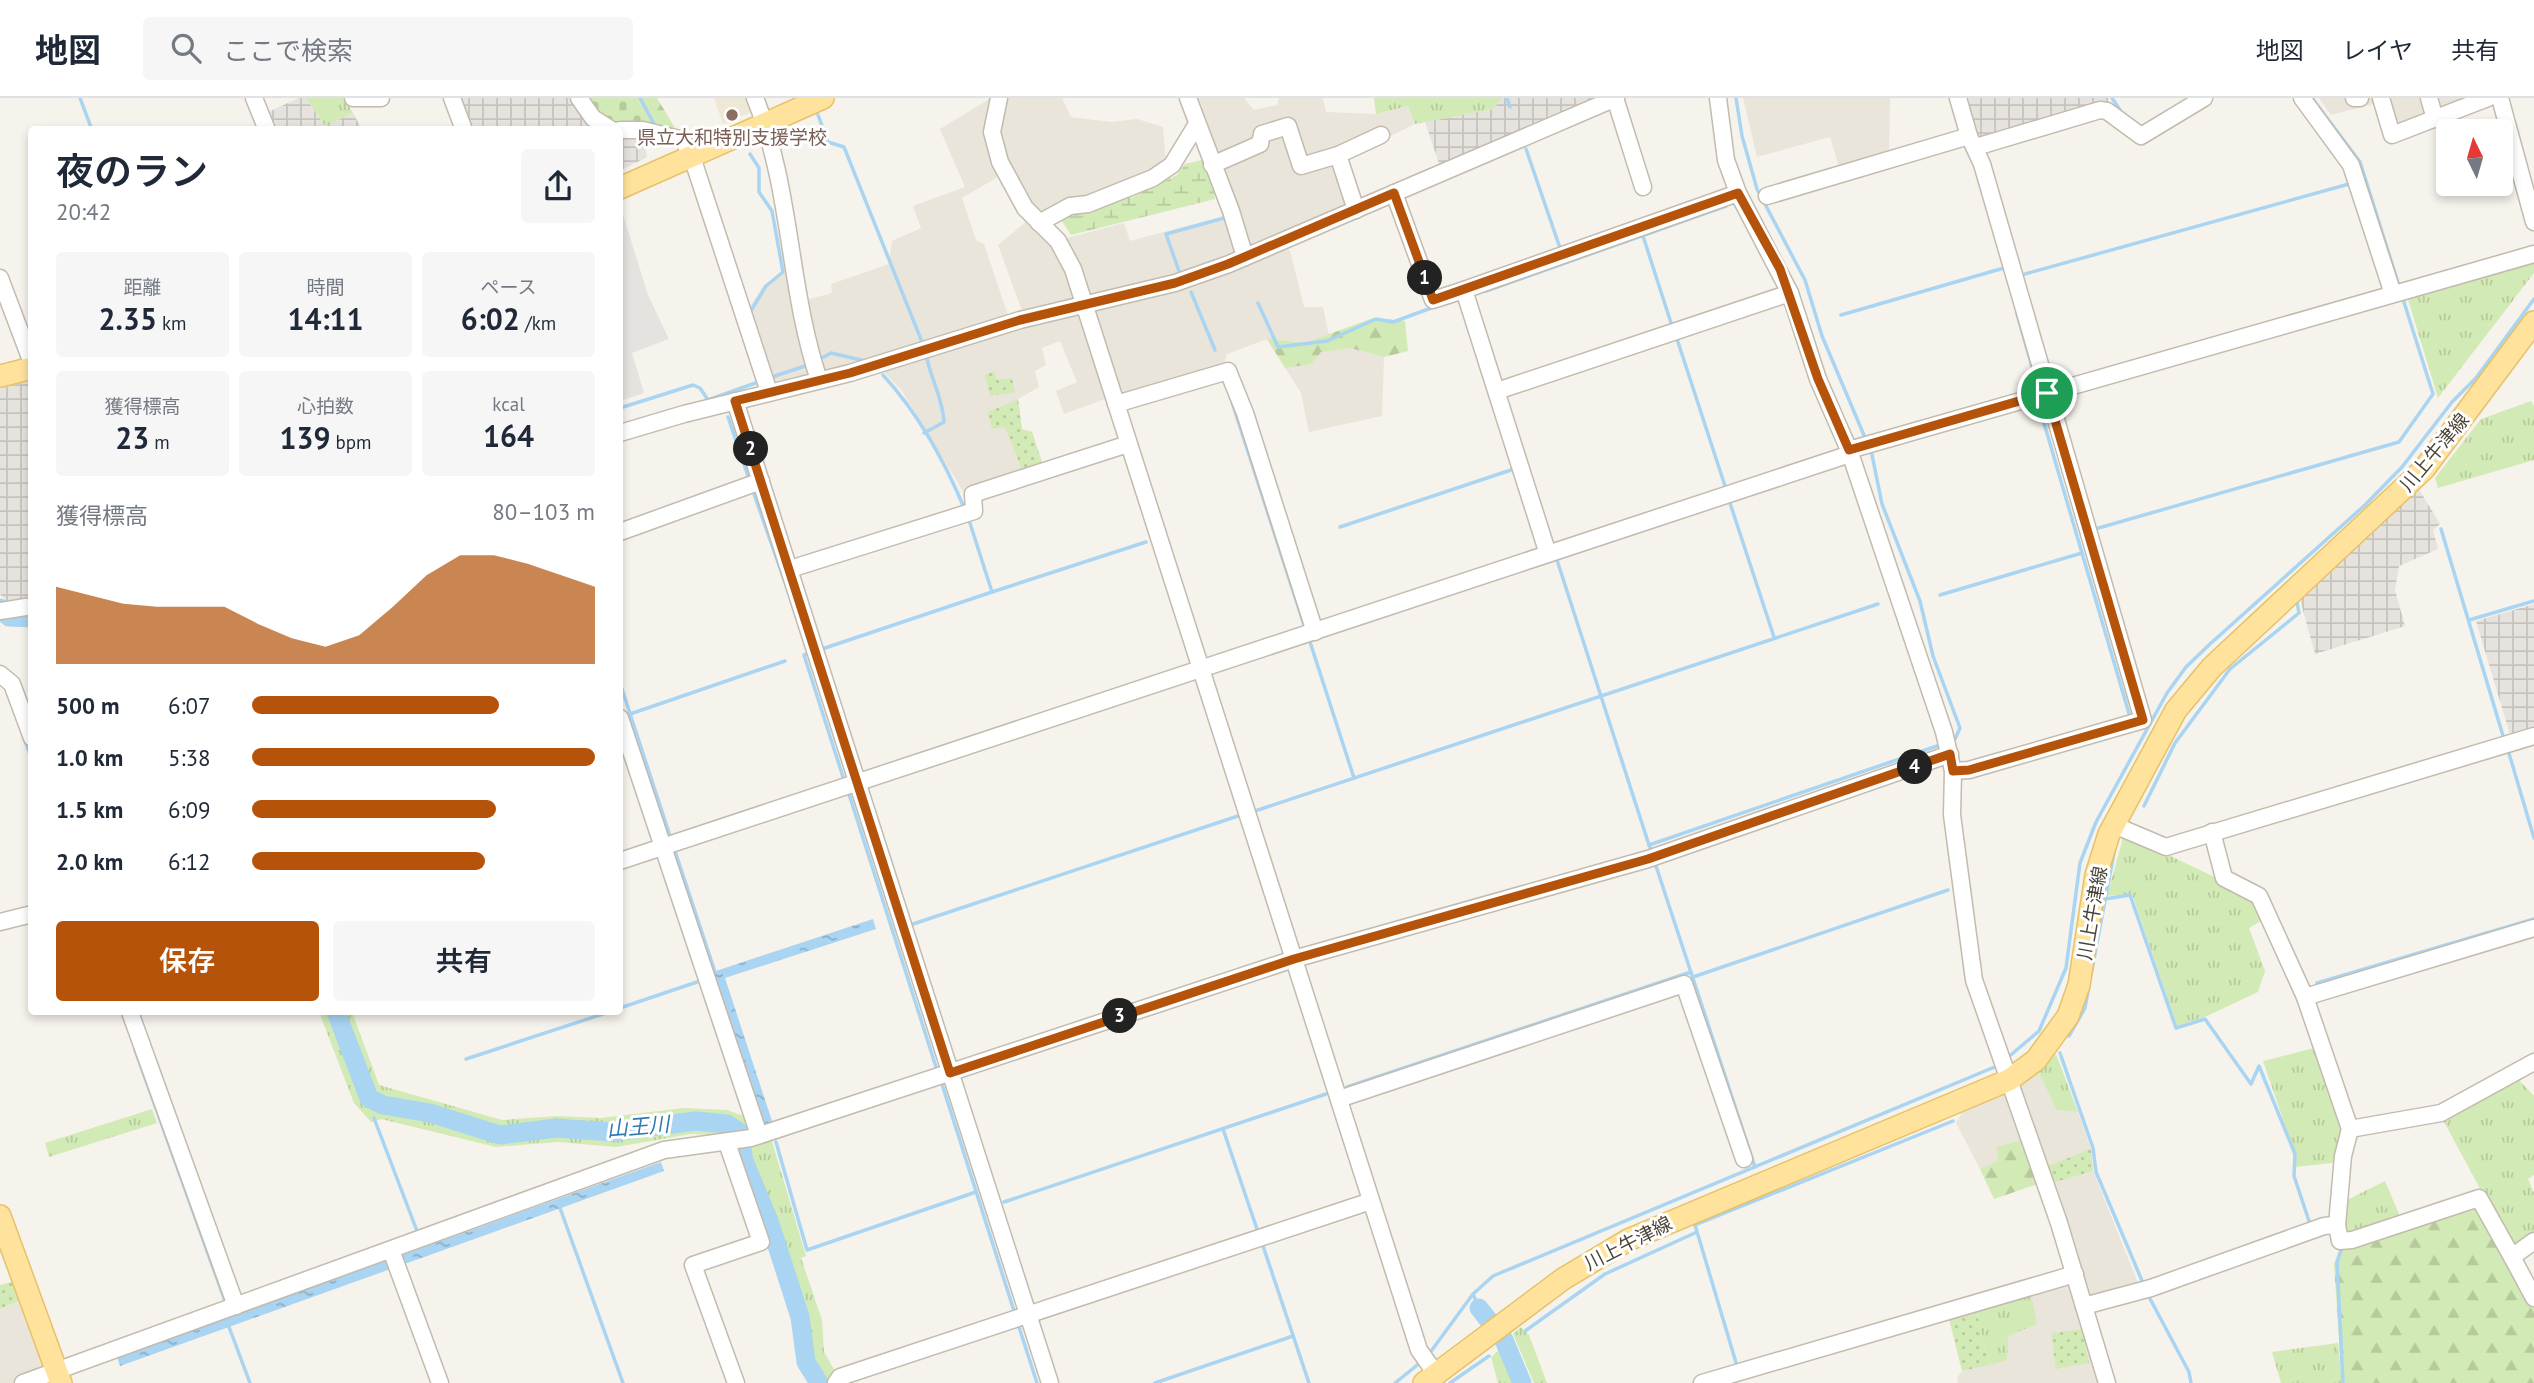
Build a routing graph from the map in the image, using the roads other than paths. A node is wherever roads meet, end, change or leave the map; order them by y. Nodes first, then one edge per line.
1 (254, 98) edge
2 (353, 98) edge
3 (381, 98) edge
4 (452, 98) edge
5 (579, 98) edge
6 (755, 98) edge
7 (823, 98) edge
8 (999, 98) edge
9 (1188, 98) edge
10 (1615, 98) edge
11 (1718, 98) edge
12 (1958, 98) edge
13 (2204, 98) edge
14 (2302, 98) edge
15 (2354, 98) edge
16 (2360, 98) edge
17 (2381, 98) edge
18 (2429, 98) edge
19 (2487, 98) edge
20 (2500, 98) edge
21 (2435, 119) junction
22 (766, 124) junction
23 (1197, 124) junction
24 (265, 126) edge
25 (462, 126) edge
26 (606, 126) edge
27 (623, 130) edge
28 (1381, 135) dead end
29 (1973, 141) junction
30 (1338, 155) junction
31 (692, 156) junction
32 (1212, 165) junction
33 (623, 187) edge
34 (1643, 187) dead end
35 (1394, 193) junction
36 (1738, 193) junction
37 (1767, 196) dead end
38 (1356, 210) junction
39 (2534, 222) edge
40 (1039, 223) junction
41 (2534, 254) edge
42 (1245, 257) junction
43 (0, 278) edge
44 (1464, 290) junction
45 (1790, 293) junction
46 (2393, 294) junction
47 (1084, 306) junction
48 (2534, 322) edge
49 (28, 352) edge
50 (815, 368) junction
51 (28, 370) edge
52 (0, 376) edge
53 (766, 384) junction
54 (1497, 391) junction
55 (2047, 393) junction
56 (735, 401) junction
57 (1116, 404) junction
58 (623, 432) edge
59 (1128, 444) junction
60 (1859, 449) junction
61 (761, 481) junction
62 (623, 530) edge
63 (1548, 554) junction
64 (790, 569) junction
65 (28, 607) edge
66 (7, 610) edge
67 (1315, 632) junction
68 (1201, 670) junction
69 (0, 674) edge
70 (28, 727) edge
71 (623, 728) edge
72 (2534, 736) edge
73 (1950, 754) junction
74 (1953, 771) junction
75 (858, 783) junction
76 (2114, 825) junction
77 (2211, 832) junction
78 (662, 847) junction
79 (623, 860) edge
80 (28, 915) edge
81 (0, 922) edge
82 (2534, 928) edge
83 (1294, 959) junction
84 (2305, 997) junction
85 (132, 1015) edge
86 (2534, 1062) edge
87 (950, 1073) junction
88 (2007, 1076) junction
89 (1339, 1099) junction
90 (2350, 1129) junction
91 (755, 1137) junction
92 (727, 1143) junction
93 (1744, 1159) dead end
94 (1371, 1200) junction
95 (0, 1216) edge
96 (2337, 1225) junction
97 (2534, 1241) edge
98 (391, 1250) junction
99 (2512, 1257) junction
100 (2075, 1274) junction
101 (2534, 1298) edge
102 (236, 1306) junction
103 (2084, 1306) junction
104 (1028, 1315) junction
105 (1430, 1374) edge
106 (59, 1377) edge
107 (1728, 1379) edge
108 (23, 1383) edge
109 (440, 1383) edge
110 (736, 1383) edge
111 (836, 1383) edge
112 (1049, 1383) edge
113 (1702, 1383) edge
114 (2107, 1383) edge

1 - 24 street
2 - 3 street
4 - 25 street
5 - 26 street
6 - 22 street
7 - 22 main road
8 - 40 street
9 - 23 street
10 - 34 street
10 - 35 street
11 - 36 street
12 - 29 street
13 - 29 street
14 - 46 street
15 - 16 street
17 - 21 street
18 - 21 street
19 - 21 street
20 - 39 street
22 - 31 main road
22 - 50 street
23 - 32 street
23 - 40 street
27 - 31 street
28 - 30 street
29 - 37 street
29 - 55 street
30 - 32 street
30 - 38 street
31 - 33 main road
31 - 53 street
32 - 42 street
35 - 38 street
35 - 44 street
36 - 44 street
36 - 45 street
38 - 42 street
40 - 47 street
41 - 46 street
42 - 47 street
43 - 49 street
44 - 54 street
45 - 54 street
45 - 60 street
46 - 55 street
47 - 50 street
47 - 57 street
48 - 76 main road, 川上牛津線
50 - 53 street
51 - 52 main road
53 - 56 street
54 - 63 street
55 - 60 street
55 - 74 street
56 - 58 street
56 - 61 street
57 - 59 street
57 - 67 street
59 - 64 street
59 - 68 street
60 - 63 street
60 - 73 street
61 - 62 street
61 - 64 street
63 - 67 street
64 - 75 street
65 - 66 street
67 - 68 street
68 - 75 street
68 - 83 street
69 - 70 street
71 - 78 street
72 - 77 street
73 - 74 street
73 - 83 street
74 - 88 street
75 - 78 street
75 - 87 street
76 - 77 street
76 - 88 main road, 川上牛津線
77 - 84 street
78 - 79 street
78 - 91 street
80 - 81 street
82 - 84 street
83 - 87 street
83 - 89 street
84 - 90 street
85 - 102 street
86 - 90 street
87 - 91 street
87 - 104 street
88 - 100 street
88 - 105 main road, 川上牛津線
89 - 93 street
89 - 94 street
90 - 96 street
91 - 92 street
92 - 98 street
92 - 110 street
94 - 104 street
94 - 105 street
95 - 106 main road
96 - 99 street
96 - 103 street
97 - 99 street
98 - 102 street
98 - 109 street
99 - 101 street
100 - 103 street
100 - 107 street
102 - 106 street
103 - 114 street
104 - 111 street
104 - 112 street
106 - 108 street
107 - 113 street

